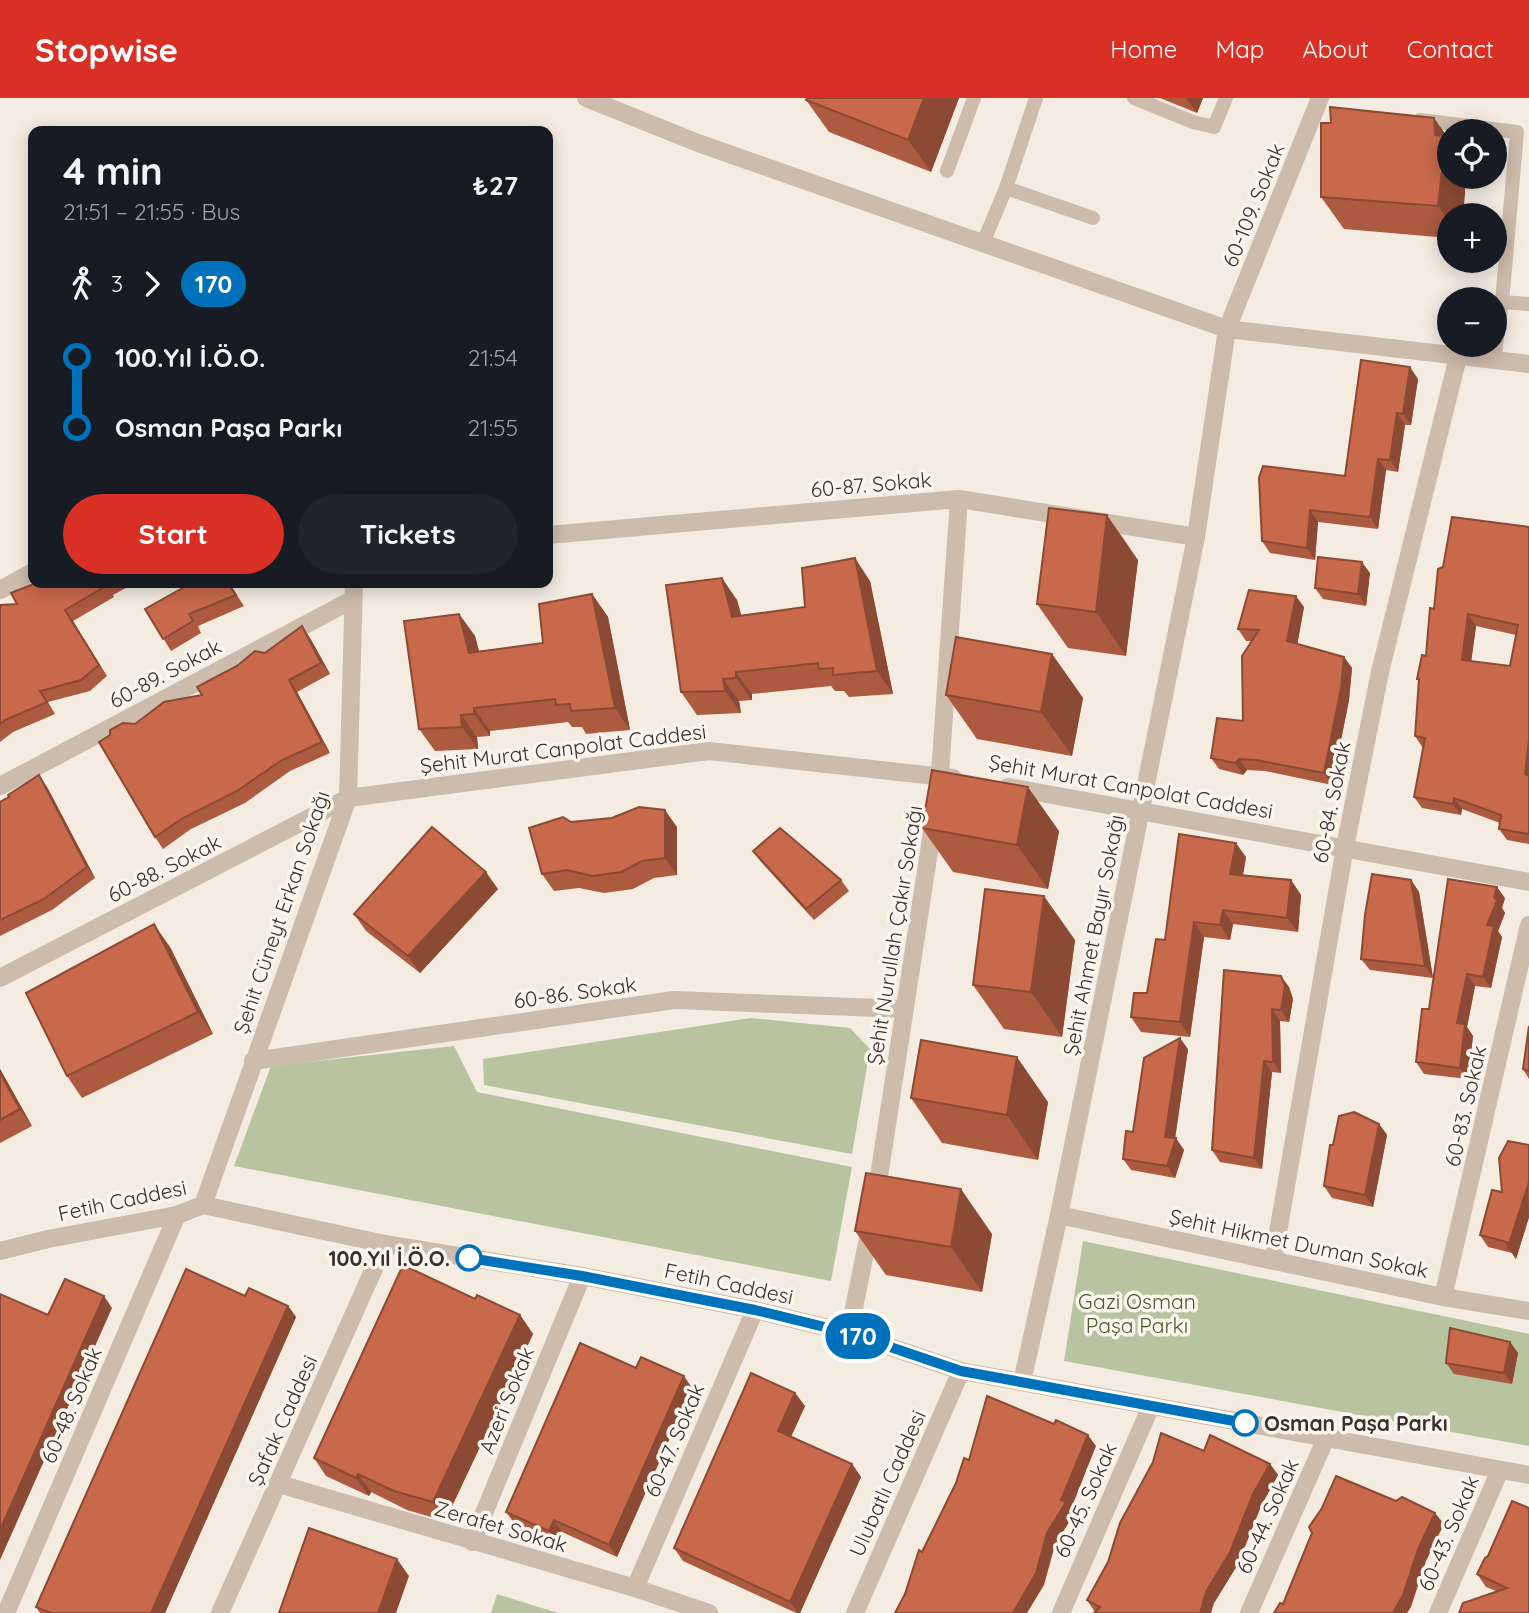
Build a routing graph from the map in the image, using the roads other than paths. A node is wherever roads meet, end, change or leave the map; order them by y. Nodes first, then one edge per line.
1 (586, 98) edge
2 (974, 98) edge
3 (1035, 98) edge
4 (1134, 98) edge
5 (1226, 98) edge
6 (1320, 98) edge
7 (1410, 119) edge
8 (947, 171) dead end
9 (1006, 188) junction
10 (1093, 218) dead end
11 (983, 243) junction
12 (1503, 287) edge
13 (1507, 302) edge
14 (1529, 304) edge
15 (1227, 329) junction
16 (1437, 354) edge
17 (1458, 357) joint
18 (1495, 357) edge
19 (1494, 361) junction
20 (1529, 364) edge
21 (959, 499) junction
22 (553, 535) edge
23 (1196, 537) junction
24 (28, 575) edge
25 (0, 590) edge
26 (353, 592) edge
27 (941, 776) junction
28 (968, 780) edge
29 (995, 785) edge
30 (0, 786) edge
31 (348, 798) junction
32 (1142, 810) junction
33 (1345, 847) junction
34 (1529, 882) edge
35 (1529, 925) edge
36 (0, 978) edge
37 (905, 1009) junction
38 (253, 1061) junction
39 (203, 1205) junction
40 (1059, 1214) junction
41 (177, 1215) junction
42 (385, 1244) junction
43 (0, 1251) edge
44 (1273, 1261) junction
45 (582, 1276) junction
46 (1443, 1297) junction
47 (755, 1310) junction
48 (1529, 1311) edge
49 (849, 1333) junction
50 (961, 1371) junction
51 (1022, 1382) junction
52 (1151, 1406) junction
53 (1326, 1438) junction
54 (1500, 1470) junction
55 (1529, 1475) edge
56 (279, 1484) junction
57 (472, 1542) junction
58 (635, 1588) junction
59 (6, 1613) edge
60 (220, 1613) edge
61 (709, 1613) edge
62 (855, 1613) edge
63 (1061, 1613) edge
64 (1249, 1613) edge
65 (1438, 1613) edge

1 - 11 street
2 - 8 lane
3 - 9 lane
4 - 5 lane
6 - 15 street, 60-109. Sokak
7 - 12 lane
9 - 10 lane
9 - 11 lane
11 - 15 street
13 - 14 lane
15 - 16 street
15 - 23 street, Şehit Ahmet Bayır Sokağı
17 - 19 street
17 - 33 street, 60-84. Sokak
18 - 19 lane
19 - 20 street
21 - 22 street, 60-87. Sokak
21 - 23 street, 60-87. Sokak
21 - 27 street, Şehit Nurullah Çakır Sokağı
23 - 32 street, Şehit Ahmet Bayır Sokağı
24 - 25 street
26 - 30 street, 60-89. Sokak
26 - 31 street, Şehit Cüneyt Erkan Sokağı
27 - 28 street, Şehit Murat Canpolat Caddesi
27 - 31 street, Şehit Murat Canpolat Caddesi
27 - 37 street, Şehit Nurullah Çakır Sokağı
29 - 32 street, Şehit Murat Canpolat Caddesi
31 - 36 street, 60-88. Sokak
31 - 38 street, Şehit Cüneyt Erkan Sokağı
32 - 33 street, Şehit Murat Canpolat Caddesi
32 - 40 street, Şehit Ahmet Bayır Sokağı
33 - 34 street, Şehit Murat Canpolat Caddesi
33 - 44 street, 60-84. Sokak
35 - 46 street, 60-83. Sokak
37 - 38 street, 60-86. Sokak
37 - 49 street, Şehit Nurullah Çakır Sokağı
38 - 39 street, Şehit Cüneyt Erkan Sokağı
39 - 41 street, Fetih Caddesi
39 - 42 street, Fetih Caddesi
40 - 44 street, Şehit Hikmet Duman Sokak
40 - 51 street, Şehit Ahmet Bayır Sokağı
41 - 43 street, Fetih Caddesi
41 - 59 street, 60-48. Sokak
42 - 45 street, Fetih Caddesi
42 - 56 street, Şafak Caddesi
44 - 46 street, Şehit Hikmet Duman Sokak
45 - 47 street, Fetih Caddesi
45 - 57 street, Azeri Sokak
46 - 48 street, Şehit Hikmet Duman Sokak
47 - 49 street, Fetih Caddesi
47 - 58 street, 60-47. Sokak
49 - 50 street, Fetih Caddesi
50 - 51 street, Fetih Caddesi
50 - 62 street, Ulubatlı Caddesi
51 - 52 street, Fetih Caddesi
52 - 53 street, Fetih Caddesi
52 - 63 street, 60-45. Sokak
53 - 54 street, Fetih Caddesi
53 - 64 street, 60-44. Sokak
54 - 55 street, Fetih Caddesi
54 - 65 street, 60-43. Sokak
56 - 57 street, Zerafet Sokak
56 - 60 street, Şafak Caddesi
57 - 58 street, Zerafet Sokak
58 - 61 street, Zerafet Sokak

